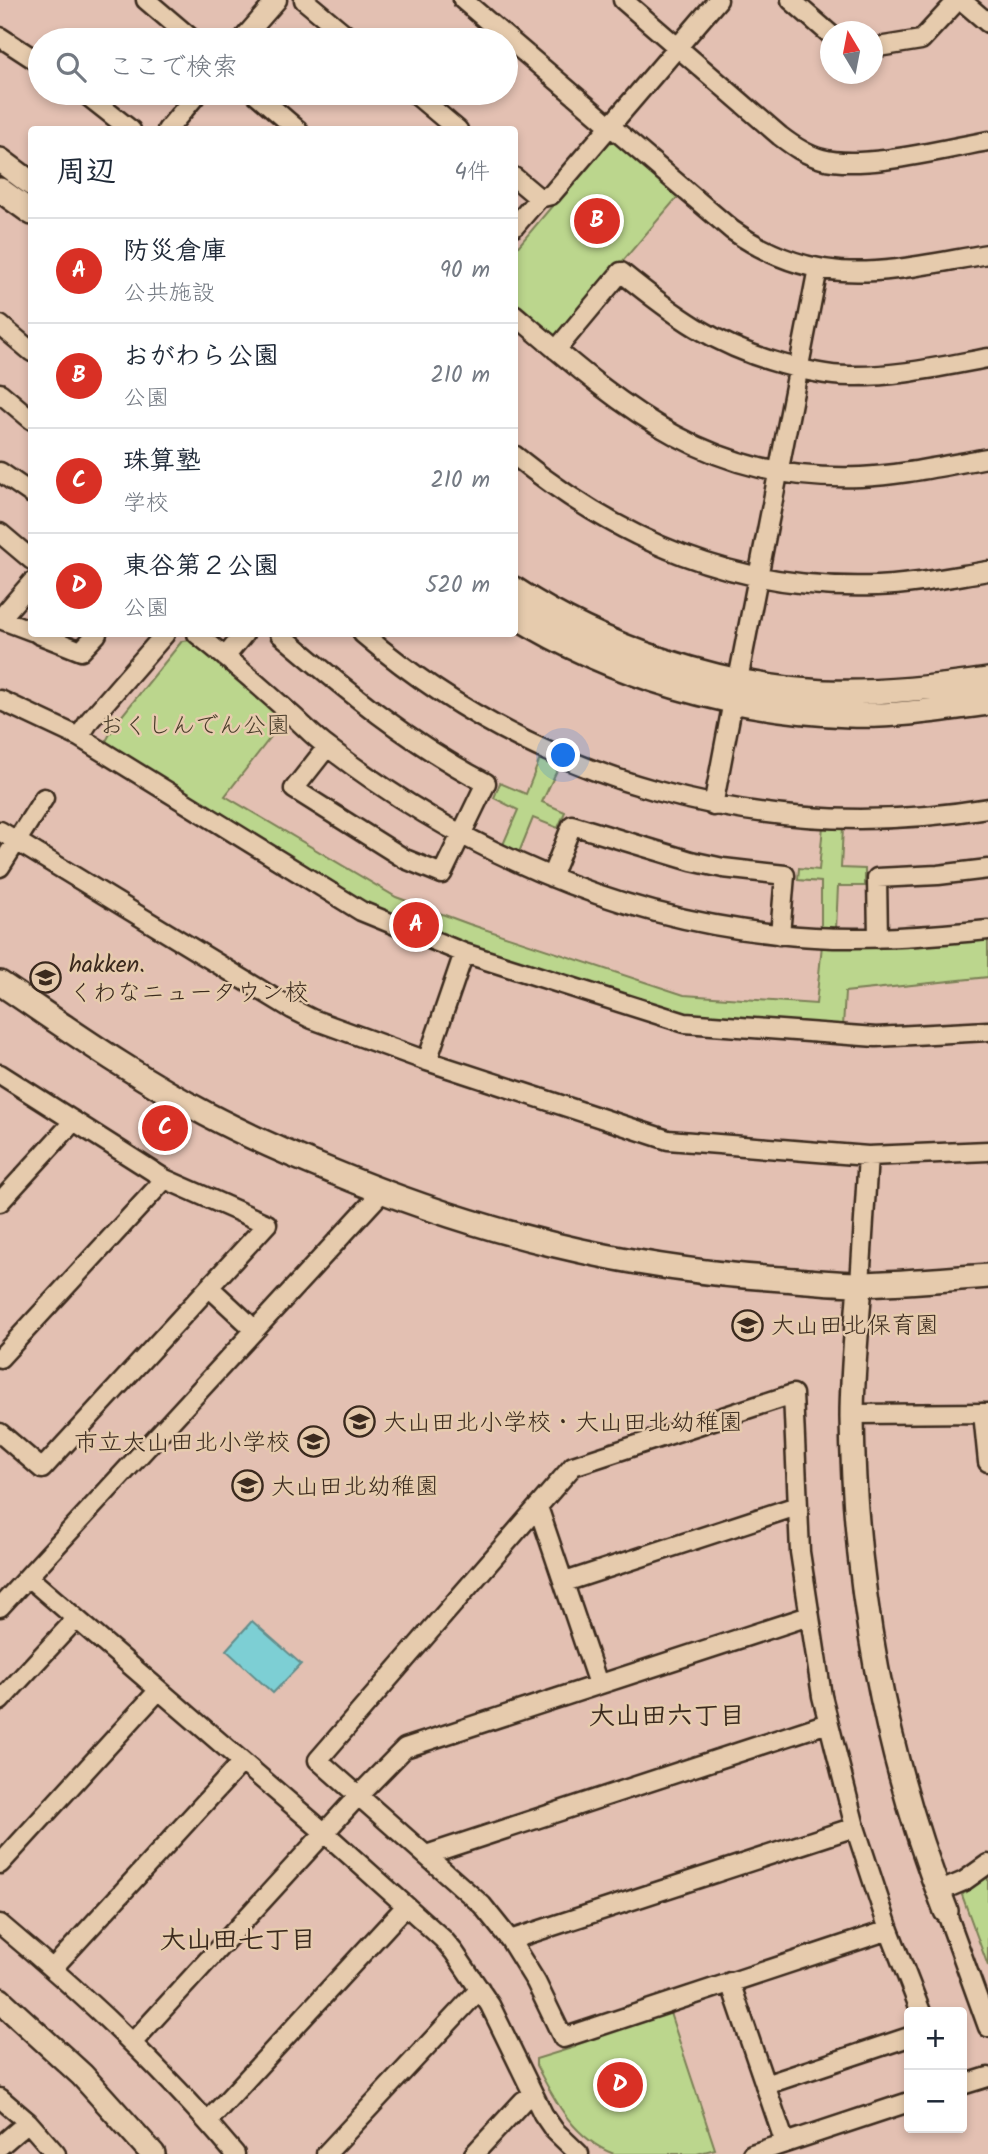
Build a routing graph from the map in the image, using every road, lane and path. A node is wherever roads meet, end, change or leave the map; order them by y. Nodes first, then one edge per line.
1 (146, 0) edge
2 (277, 0) edge
3 (304, 0) edge
4 (463, 0) edge
5 (623, 0) edge
6 (718, 0) edge
7 (791, 0) edge
8 (959, 0) edge
9 (988, 23) edge
10 (820, 25) edge
11 (179, 28) edge
12 (252, 28) edge
13 (338, 28) edge
14 (496, 28) edge
15 (0, 37) edge
16 (883, 46) edge
17 (518, 47) edge
18 (678, 47) junction
19 (28, 54) edge
20 (99, 105) edge
21 (188, 105) edge
22 (269, 105) edge
23 (428, 105) edge
24 (126, 126) edge
25 (170, 126) edge
26 (293, 126) edge
27 (453, 126) edge
28 (612, 126) junction
29 (988, 141) edge
30 (0, 160) edge
31 (518, 180) edge
32 (28, 181) edge
33 (0, 190) edge
34 (539, 198) junction
35 (28, 210) edge
36 (518, 222) edge
37 (988, 254) edge
38 (818, 268) junction
39 (518, 317) edge
40 (0, 325) edge
41 (28, 349) edge
42 (556, 350) junction
43 (988, 358) edge
44 (799, 369) junction
45 (0, 393) edge
46 (28, 417) edge
47 (518, 458) edge
48 (988, 458) edge
49 (778, 470) junction
50 (0, 472) edge
51 (28, 491) edge
52 (0, 533) edge
53 (28, 558) edge
54 (988, 571) edge
55 (758, 577) junction
56 (28, 587) edge
57 (518, 591) edge
58 (518, 617) edge
59 (0, 619) edge
60 (28, 630) edge
61 (46, 637) edge
62 (94, 637) edge
63 (162, 637) edge
64 (201, 637) edge
65 (242, 637) edge
66 (284, 637) edge
67 (367, 637) edge
68 (225, 657) junction
69 (988, 680) edge
70 (735, 690) junction
71 (0, 700) edge
72 (988, 703) edge
73 (79, 737) junction
74 (327, 747) junction
75 (44, 798) dead end
76 (713, 806) junction
77 (988, 808) edge
78 (0, 831) edge
79 (461, 836) junction
80 (16, 841) junction
81 (0, 867) edge
82 (988, 869) edge
83 (551, 877) junction
84 (988, 930) edge
85 (780, 935) junction
86 (878, 938) junction
87 (464, 953) junction
88 (0, 983) edge
89 (988, 1031) edge
90 (427, 1061) junction
91 (0, 1074) edge
92 (74, 1121) junction
93 (988, 1151) edge
94 (867, 1156) junction
95 (165, 1179) junction
96 (382, 1192) junction
97 (0, 1202) edge
98 (988, 1276) edge
99 (860, 1284) junction
100 (209, 1287) junction
101 (254, 1329) junction
102 (0, 1358) edge
103 (985, 1413) edge
104 (852, 1414) junction
105 (0, 1433) edge
106 (988, 1462) edge
107 (797, 1506) junction
108 (538, 1507) junction
109 (28, 1577) junction
110 (565, 1582) junction
111 (0, 1607) edge
112 (808, 1616) junction
113 (76, 1619) junction
114 (598, 1685) junction
115 (159, 1690) junction
116 (0, 1701) edge
117 (828, 1723) junction
118 (241, 1763) junction
119 (358, 1796) junction
120 (855, 1827) junction
121 (326, 1833) junction
122 (426, 1855) junction
123 (0, 1864) edge
124 (988, 1864) edge
125 (942, 1901) junction
126 (406, 1906) junction
127 (0, 1924) edge
128 (889, 1930) junction
129 (510, 1940) junction
130 (53, 1968) junction
131 (730, 1982) junction
132 (480, 1989) junction
133 (0, 2000) edge
134 (919, 2007) edge
135 (988, 2027) edge
136 (904, 2039) edge
137 (133, 2042) junction
138 (988, 2077) edge
139 (967, 2083) edge
140 (765, 2085) junction
141 (533, 2095) junction
142 (0, 2098) edge
143 (904, 2104) edge
144 (208, 2121) junction
145 (28, 2122) junction
146 (785, 2143) junction
147 (0, 2147) edge
148 (56, 2154) edge
149 (153, 2154) edge
150 (235, 2154) edge
151 (326, 2154) edge
152 (474, 2154) edge
153 (579, 2154) edge
154 (752, 2154) edge

1 - 11 street
2 - 12 street
3 - 13 street
4 - 14 street
5 - 18 street
6 - 18 street
7 - 10 street
8 - 9 street
8 - 16 street
15 - 19 street
17 - 28 street
18 - 28 street
18 - 29 street
20 - 24 street
21 - 25 street
22 - 26 street
23 - 27 street
28 - 34 street
28 - 38 street
30 - 32 street
31 - 34 street
33 - 35 street
34 - 36 street
37 - 38 street
38 - 44 street
39 - 42 street
40 - 41 street
42 - 44 street
42 - 49 street
43 - 44 street
44 - 49 street
45 - 46 street
47 - 55 street
48 - 49 street
49 - 55 street
50 - 51 street
52 - 53 street
54 - 55 street
55 - 70 street
56 - 59 street
57 - 70 street
58 - 70 street
59 - 60 street
61 - 62 street
63 - 73 street
64 - 68 street
65 - 68 street
66 - 79 street
67 - 76 street
68 - 74 street
69 - 70 street
70 - 72 street
70 - 76 street
71 - 73 street
73 - 87 street
74 - 79 street
74 - 79 street
75 - 80 street
76 - 77 street
78 - 80 street
79 - 83 street
80 - 81 street
80 - 90 street
82 - 86 street
83 - 85 street
83 - 85 street
84 - 86 street
85 - 86 street
87 - 89 street
87 - 90 street
88 - 96 street
90 - 94 street
91 - 92 street
92 - 95 street
92 - 97 street
93 - 94 street
94 - 99 street
95 - 100 street
95 - 102 street
96 - 99 street
96 - 101 street
98 - 99 street
99 - 104 street
100 - 101 street
100 - 105 street
101 - 109 street
103 - 104 street
103 - 106 street
104 - 125 street
107 - 108 street
107 - 110 street
107 - 112 street
108 - 110 street
108 - 119 street
109 - 111 street
109 - 113 street
110 - 114 street
112 - 114 street
112 - 117 street
113 - 115 street
113 - 116 street
114 - 119 street
115 - 118 street
115 - 123 street
117 - 120 street
117 - 122 street
118 - 121 street
118 - 130 street
119 - 121 street
119 - 122 street
120 - 128 street
120 - 129 street
121 - 126 street
121 - 137 street
122 - 129 street
124 - 125 street
125 - 135 street
126 - 132 street
126 - 144 street
127 - 130 street
128 - 131 street
128 - 134 street
129 - 131 street
130 - 137 street
131 - 140 street
132 - 141 street
132 - 151 street
133 - 149 street
136 - 140 street
137 - 144 street
138 - 139 street
140 - 146 street
141 - 152 street
141 - 153 street
142 - 145 street
143 - 146 street
144 - 150 street
145 - 147 street
145 - 148 street
146 - 154 street

